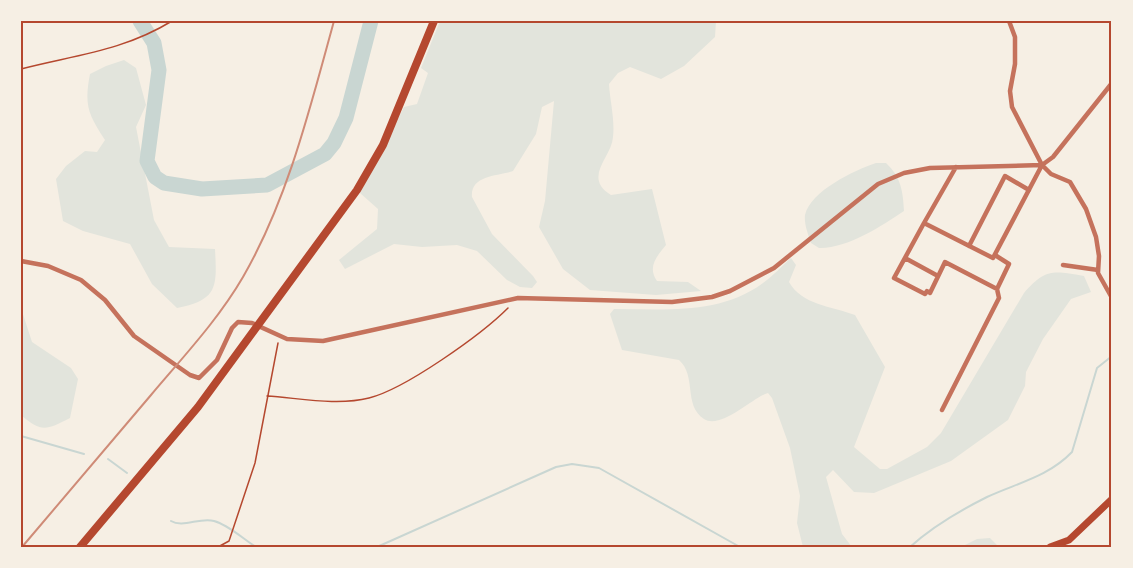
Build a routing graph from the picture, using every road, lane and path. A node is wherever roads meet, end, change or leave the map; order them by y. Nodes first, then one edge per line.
1 (172, 21) edge
2 (434, 21) edge
3 (1009, 21) edge
4 (21, 69) edge
5 (1112, 83) edge
6 (1042, 165) junction
7 (956, 167) junction
8 (1029, 190) junction
9 (924, 223) junction
10 (969, 246) junction
11 (995, 255) junction
12 (905, 258) junction
13 (21, 261) edge
14 (1064, 265) dead end
15 (1098, 270) junction
16 (938, 276) junction
17 (997, 289) junction
18 (518, 298) junction
19 (1112, 298) edge
20 (259, 326) junction
21 (279, 337) junction
22 (267, 396) junction
23 (942, 410) dead end
24 (1112, 499) edge
25 (1069, 543) edge
26 (80, 547) edge
27 (218, 547) edge
28 (1050, 547) edge

1 - 4 path
2 - 20 highway
3 - 6 street
5 - 6 street
6 - 7 street
6 - 8 street
6 - 15 street
7 - 9 street
7 - 18 street
8 - 10 street
8 - 11 street
9 - 10 street
9 - 12 street
10 - 11 street
11 - 17 street
12 - 16 street
12 - 16 street
13 - 20 street
14 - 15 street
15 - 19 street
16 - 17 street
17 - 23 street
18 - 21 street
18 - 22 path
20 - 21 street
20 - 26 highway
21 - 22 path
22 - 27 path
24 - 25 main road
25 - 28 main road

